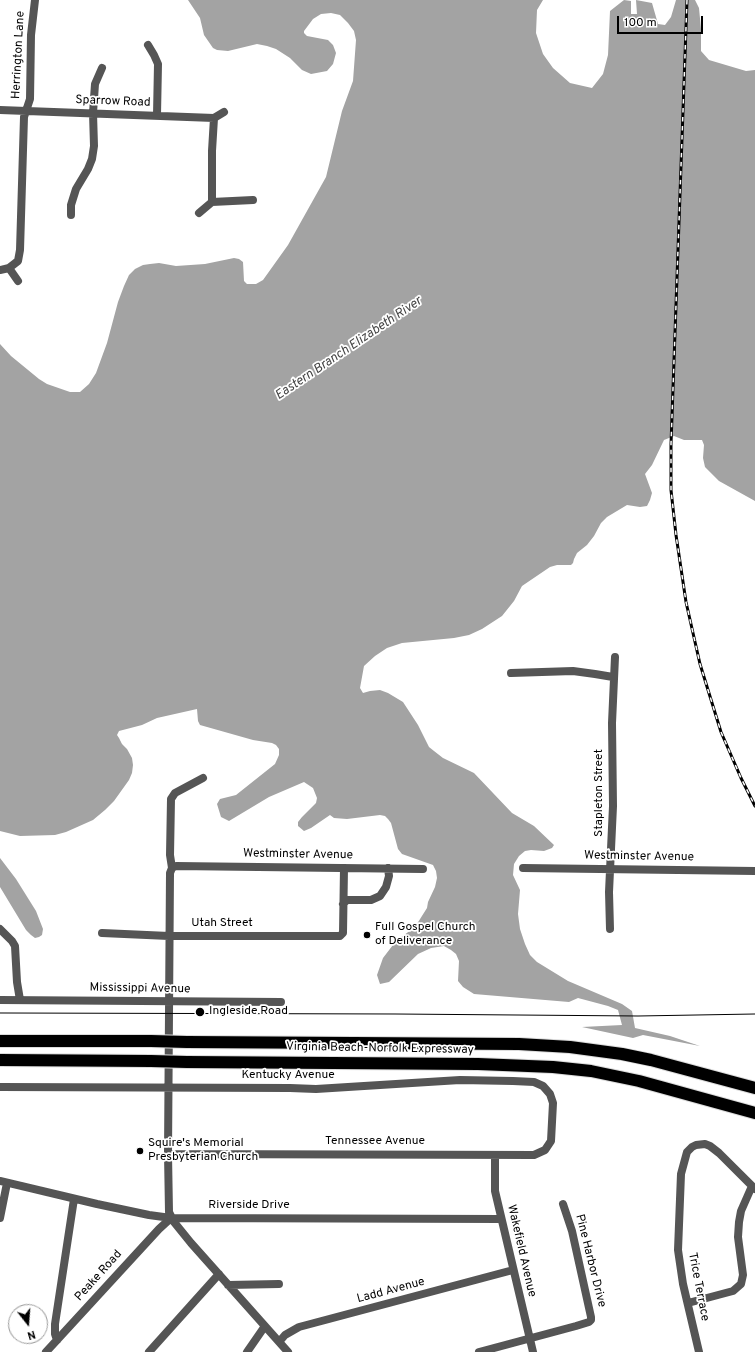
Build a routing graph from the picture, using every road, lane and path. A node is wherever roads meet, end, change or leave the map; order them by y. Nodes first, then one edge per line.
1 (35, 0) edge
2 (148, 46) dead end
3 (102, 68) dead end
4 (0, 110) edge
5 (26, 110) junction
6 (224, 112) dead end
7 (93, 113) junction
8 (157, 115) junction
9 (214, 118) junction
10 (253, 200) dead end
11 (212, 202) junction
12 (199, 213) dead end
13 (71, 215) dead end
14 (10, 268) junction
15 (0, 270) edge
16 (18, 281) dead end
17 (615, 657) dead end
18 (511, 673) dead end
19 (613, 677) junction
20 (203, 778) dead end
21 (172, 868) junction
22 (344, 868) junction
23 (388, 868) junction
24 (523, 868) dead end
25 (423, 869) dead end
26 (611, 869) junction
27 (755, 871) edge
28 (343, 904) junction
29 (610, 929) dead end
30 (1, 932) edge
31 (102, 933) dead end
32 (169, 936) junction
33 (0, 1000) edge
34 (20, 1000) junction
35 (169, 1002) junction
36 (280, 1002) dead end
37 (0, 1041) edge
38 (0, 1060) edge
39 (0, 1087) edge
40 (168, 1088) junction
41 (755, 1088) edge
42 (755, 1113) edge
43 (553, 1116) joint
44 (168, 1154) junction
45 (495, 1155) junction
46 (3, 1182) edge
47 (753, 1188) edge
48 (74, 1199) junction
49 (562, 1204) dead end
50 (0, 1218) edge
51 (171, 1218) junction
52 (501, 1219) junction
53 (513, 1270) junction
54 (219, 1274) junction
55 (279, 1284) dead end
56 (228, 1285) junction
57 (688, 1303) junction
58 (265, 1326) junction
59 (530, 1338) junction
60 (57, 1340) junction
61 (279, 1342) junction
62 (46, 1352) edge
63 (149, 1352) edge
64 (247, 1352) edge
65 (288, 1352) edge
66 (480, 1352) edge
67 (533, 1352) edge
68 (699, 1352) edge

1 - 5 street, Herrington Lane
2 - 8 street
3 - 7 street
4 - 5 street, Sparrow Road
5 - 7 street, Sparrow Road
5 - 14 street, Herrington Lane
6 - 9 street
7 - 8 street, Sparrow Road
7 - 13 street
8 - 9 street, Sparrow Road
9 - 11 street
10 - 11 street
11 - 12 street
14 - 15 street
14 - 16 street
17 - 19 street, Stapleton Street
18 - 19 street
19 - 26 street, Stapleton Street
20 - 21 street
21 - 22 street, Westminster Avenue
21 - 32 street
22 - 23 street, Westminster Avenue
22 - 28 street
23 - 25 street, Westminster Avenue
23 - 28 street
24 - 26 street, Westminster Avenue
26 - 27 street, Westminster Avenue
26 - 29 street, Stapleton Street
28 - 32 street, Utah Street
30 - 34 street
31 - 32 street, Utah Street
32 - 35 street
33 - 34 street, Mississippi Avenue
34 - 35 street, Mississippi Avenue
35 - 36 street, Mississippi Avenue
35 - 40 street
37 - 41 highway, Virginia Beach-Norfolk Expressway, bridge
38 - 42 highway, Virginia Beach-Norfolk Expressway, bridge
39 - 40 street, Kentucky Avenue
40 - 43 street, Kentucky Avenue
40 - 44 street
43 - 45 street, Tennessee Avenue
44 - 45 street, Tennessee Avenue
44 - 51 street
45 - 52 street, Wakefield Avenue
46 - 48 street, Riverside Drive
46 - 50 street
47 - 57 street
47 - 57 street, Trice Terrace
48 - 51 street, Riverside Drive
48 - 60 street
49 - 59 street, Pine Harbor Drive
51 - 52 street, Riverside Drive
51 - 54 street
51 - 60 street, Peake Road
52 - 53 street, Wakefield Avenue
53 - 59 street, Wakefield Avenue
53 - 61 street, Ladd Avenue
54 - 56 street
54 - 63 street
55 - 56 street
56 - 58 street
57 - 68 street, Trice Terrace
58 - 61 street
58 - 64 street
59 - 66 street
59 - 67 street, Wakefield Avenue
60 - 62 street, Peake Road
61 - 65 street

